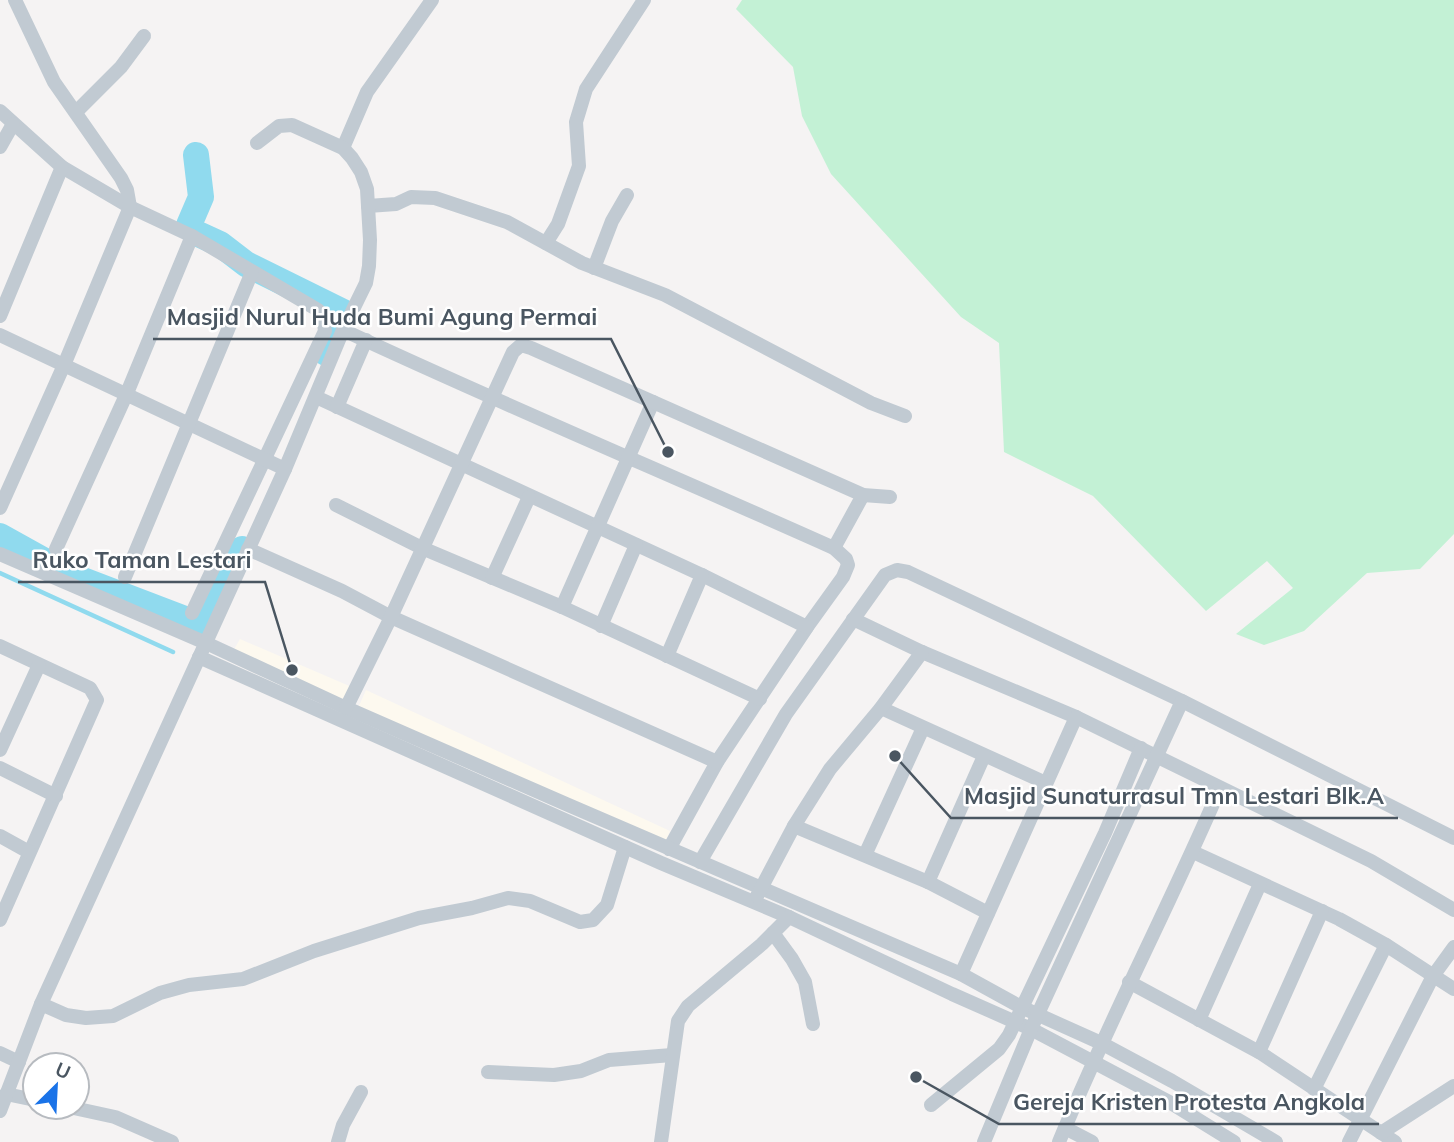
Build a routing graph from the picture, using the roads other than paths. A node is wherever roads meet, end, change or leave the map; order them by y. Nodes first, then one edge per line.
1 (15, 0) edge
2 (432, 0) edge
3 (644, 0) edge
4 (144, 36) dead end
5 (0, 111) edge
6 (76, 112) junction
7 (13, 124) junction
8 (257, 143) dead end
9 (0, 147) edge
10 (343, 148) junction
11 (62, 167) junction
12 (627, 195) dead end
13 (368, 206) junction
14 (130, 207) junction
15 (192, 236) junction
16 (546, 243) junction
17 (594, 268) junction
18 (252, 272) junction
19 (0, 316) edge
20 (344, 330) junction
21 (0, 335) edge
22 (366, 340) junction
23 (64, 365) junction
24 (128, 393) junction
25 (316, 397) junction
26 (491, 399) junction
27 (653, 402) junction
28 (337, 407) junction
29 (905, 416) dead end
30 (190, 424) junction
31 (630, 457) junction
32 (276, 464) junction
33 (462, 465) junction
34 (863, 495) junction
35 (529, 497) junction
36 (890, 497) dead end
37 (336, 505) dead end
38 (0, 508) edge
39 (597, 527) junction
40 (636, 545) junction
41 (422, 548) junction
42 (834, 548) junction
43 (56, 549) dead end
44 (248, 549) junction
45 (0, 554) edge
46 (702, 575) junction
47 (125, 577) dead end
48 (492, 578) junction
49 (562, 607) junction
50 (192, 613) dead end
51 (391, 617) junction
52 (853, 619) junction
53 (601, 626) junction
54 (807, 627) junction
55 (206, 643) junction
56 (0, 646) edge
57 (922, 652) junction
58 (667, 656) junction
59 (199, 657) junction
60 (39, 665) junction
61 (761, 699) junction
62 (1182, 701) junction
63 (346, 708) junction
64 (881, 708) junction
65 (1076, 716) junction
66 (923, 728) junction
67 (1140, 748) junction
68 (0, 750) edge
69 (984, 756) junction
70 (1157, 757) junction
71 (717, 762) junction
72 (0, 768) edge
73 (1046, 783) junction
74 (1220, 788) junction
75 (56, 796) junction
76 (794, 826) junction
77 (0, 836) edge
78 (1454, 838) edge
79 (625, 847) junction
80 (669, 849) junction
81 (29, 852) junction
82 (1193, 852) junction
83 (864, 855) junction
84 (700, 862) junction
85 (928, 882) junction
86 (1260, 884) junction
87 (761, 888) junction
88 (753, 903) junction
89 (1454, 910) edge
90 (1322, 911) junction
91 (988, 913) junction
92 (789, 916) junction
93 (0, 920) edge
94 (773, 933) junction
95 (1386, 945) junction
96 (1454, 947) edge
97 (961, 974) junction
98 (1433, 976) junction
99 (1129, 982) junction
100 (1454, 989) edge
101 (41, 1004) junction
102 (1021, 1007) junction
103 (1038, 1013) junction
104 (1199, 1020) junction
105 (1014, 1022) junction
106 (813, 1024) dead end
107 (1031, 1029) junction
108 (1101, 1043) junction
109 (1259, 1052) junction
110 (0, 1054) edge
111 (673, 1055) junction
112 (1093, 1060) junction
113 (19, 1062) junction
114 (488, 1072) dead end
115 (1454, 1086) edge
116 (1314, 1089) junction
117 (361, 1092) dead end
118 (6, 1094) junction
119 (21, 1097) edge
120 (931, 1105) dead end
121 (0, 1111) edge
122 (91, 1111) edge
123 (1361, 1121) junction
124 (1065, 1128) junction
125 (1381, 1133) junction
126 (172, 1142) edge
127 (338, 1142) edge
128 (661, 1142) edge
129 (984, 1142) edge
130 (1059, 1142) edge
131 (1092, 1142) edge
132 (1234, 1142) edge
133 (1276, 1142) edge
134 (1349, 1142) edge
135 (1395, 1142) edge

1 - 6 street
2 - 10 street
3 - 16 street
4 - 6 street
5 - 7 street
6 - 14 street
7 - 9 street
7 - 11 street
8 - 10 street
10 - 13 street
11 - 14 street
11 - 19 street
12 - 17 street
13 - 16 street
13 - 20 street
14 - 15 street
14 - 23 street
15 - 18 street
15 - 24 street
16 - 17 street
17 - 29 street
18 - 30 street
18 - 32 street
20 - 22 street
20 - 25 street
21 - 23 street
22 - 26 street
22 - 28 street
23 - 24 street
23 - 38 street
24 - 30 street
24 - 43 street
25 - 28 street
25 - 32 street
26 - 27 street
26 - 31 street
26 - 33 street
27 - 31 street
27 - 34 street
28 - 33 street
30 - 32 street
30 - 47 street
31 - 39 street
31 - 42 street
32 - 44 street
32 - 50 street
33 - 35 street
33 - 41 street
34 - 36 street
34 - 42 street
35 - 39 street
35 - 48 street
37 - 41 street
39 - 40 street
39 - 49 street
40 - 46 street
40 - 53 street
41 - 48 street
41 - 51 street
42 - 54 street
44 - 51 street
44 - 55 street
45 - 55 street
46 - 54 street
46 - 58 street
48 - 49 street
49 - 53 street
51 - 63 street
51 - 71 street
52 - 57 street
52 - 62 street
52 - 84 street
53 - 58 street
54 - 61 street
55 - 59 street
55 - 63 street
56 - 60 street
57 - 64 street
57 - 65 street
58 - 61 street
59 - 79 street
59 - 101 street
60 - 68 street
60 - 75 street
61 - 71 street
62 - 70 street
62 - 78 street
63 - 80 street
64 - 66 street
64 - 76 street
65 - 67 street
65 - 73 street
66 - 69 street
66 - 83 street
67 - 70 street
67 - 102 street
69 - 73 street
69 - 85 street
70 - 74 street
70 - 103 street
71 - 80 street
72 - 75 street
73 - 91 street
74 - 82 street
74 - 89 street
75 - 81 street
76 - 83 street
76 - 87 street
77 - 81 street
79 - 88 street
79 - 101 street
80 - 84 street
81 - 93 street
82 - 86 street
82 - 99 street
83 - 85 street
84 - 87 street
85 - 91 street
86 - 90 street
86 - 104 street
87 - 88 street
87 - 97 street
88 - 92 street
90 - 95 street
90 - 109 street
91 - 97 street
92 - 94 street
92 - 105 street
94 - 106 street
94 - 111 street
95 - 98 street
95 - 116 street
96 - 98 street
97 - 102 street
98 - 100 street
98 - 123 street
99 - 104 street
99 - 108 street
101 - 113 street
102 - 103 street
102 - 105 street
103 - 107 street
103 - 108 street
104 - 109 street
105 - 107 street
105 - 120 street
107 - 112 street
107 - 129 street
108 - 112 street
108 - 133 street
109 - 116 street
110 - 113 street
111 - 114 street
111 - 128 street
112 - 124 street
112 - 132 street
113 - 118 street
115 - 125 street
116 - 123 street
117 - 127 street
118 - 119 street
118 - 121 street
122 - 126 street
123 - 125 street
123 - 134 street
124 - 130 street
124 - 131 street
125 - 135 street

